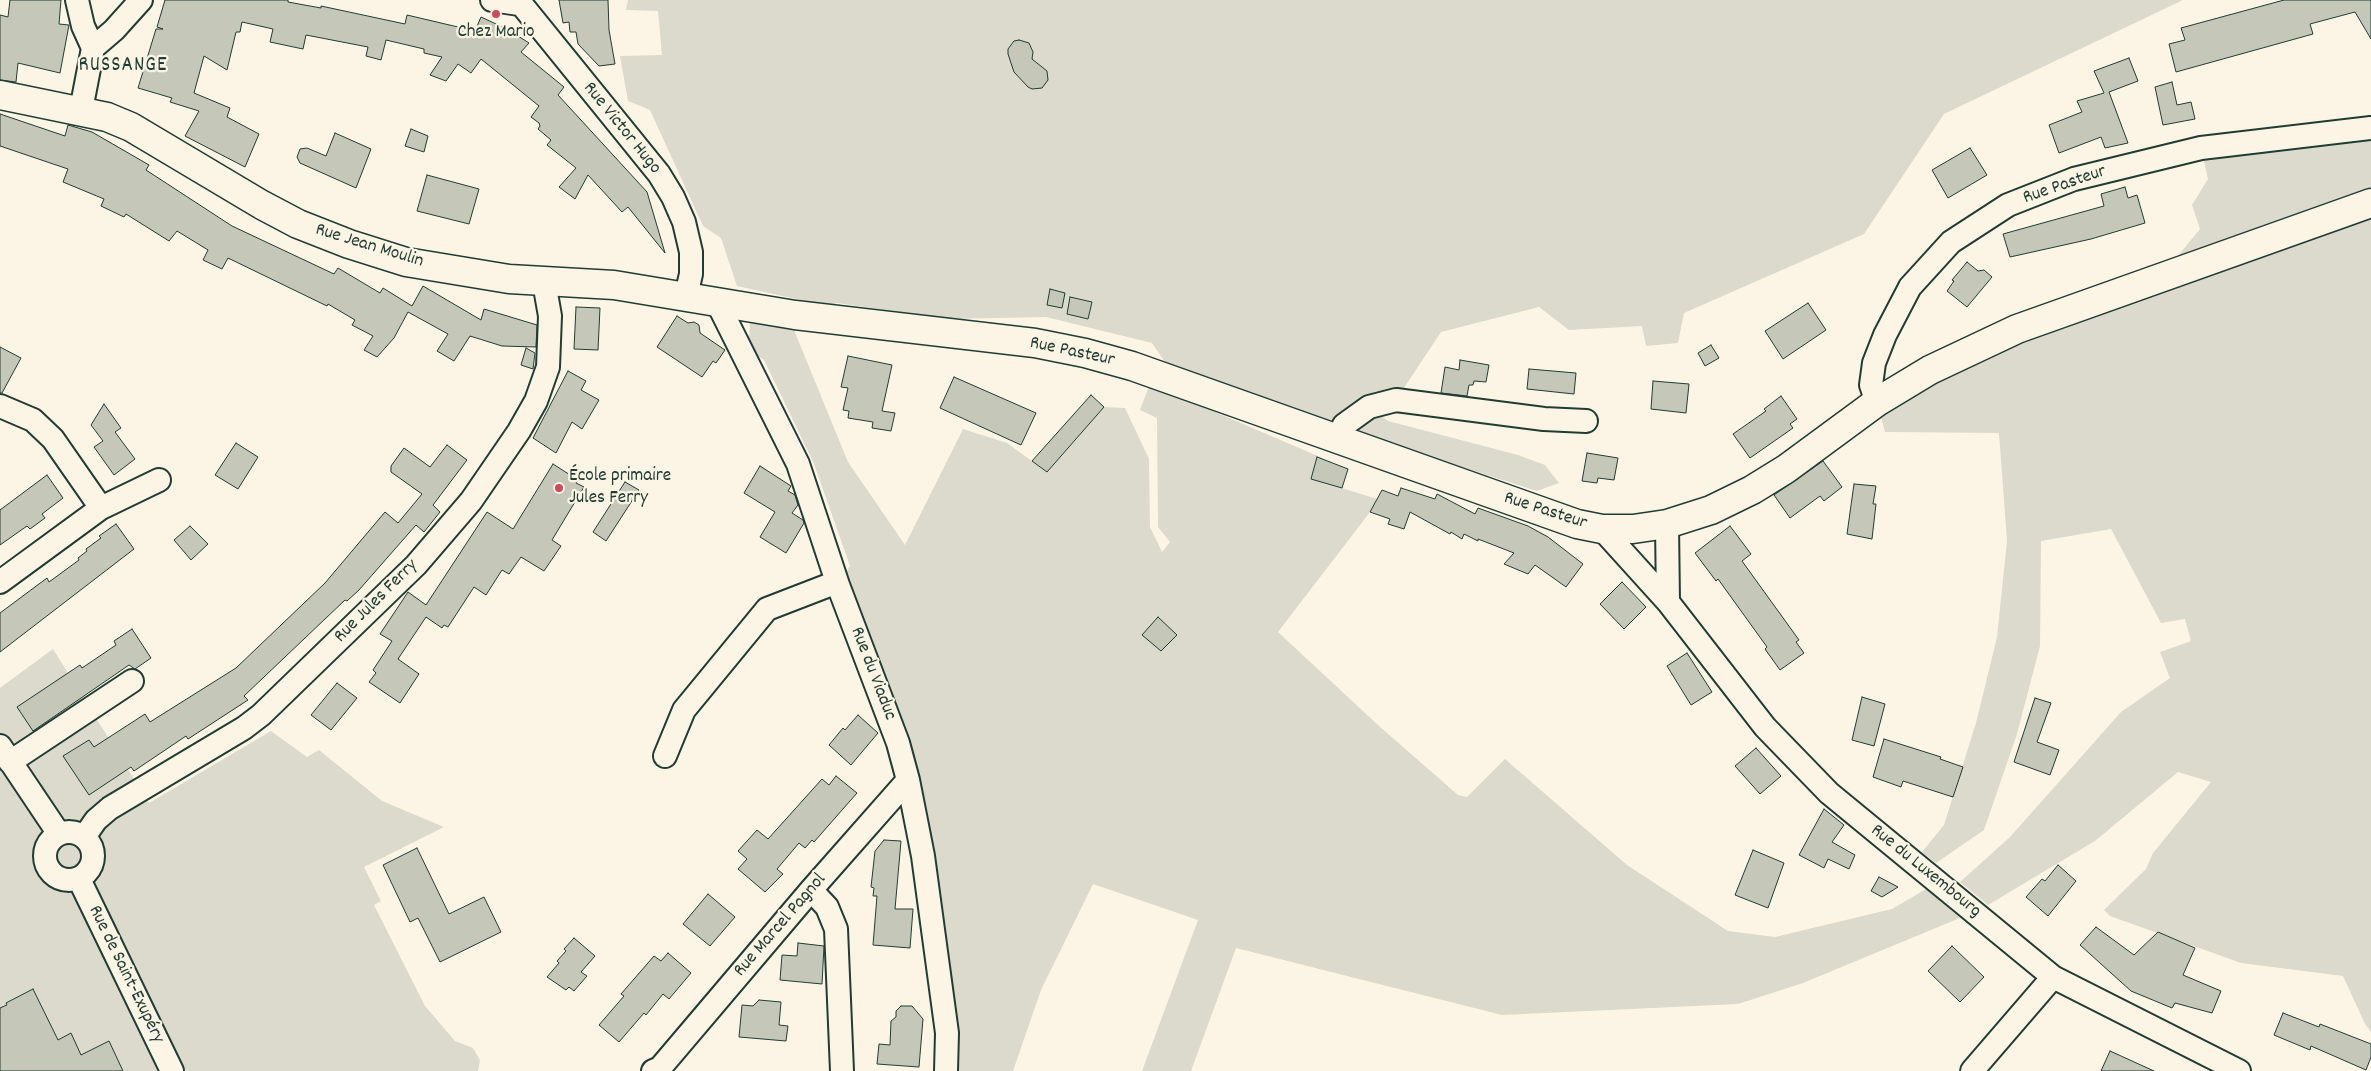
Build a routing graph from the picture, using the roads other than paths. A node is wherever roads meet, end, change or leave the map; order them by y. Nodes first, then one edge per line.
1 (77, 0) edge
2 (141, 0) edge
3 (492, 0) edge
4 (518, 2) edge
5 (93, 48) junction
6 (0, 95) edge
7 (81, 110) junction
8 (2371, 128) edge
9 (2371, 202) edge
10 (544, 282) junction
11 (686, 296) junction
12 (716, 300) junction
13 (796, 315) joint
14 (1877, 402) junction
15 (0, 406) edge
16 (1586, 421) dead end
17 (1337, 440) junction
18 (159, 480) dead end
19 (101, 508) junction
20 (1667, 524) junction
21 (1602, 529) junction
22 (0, 582) edge
23 (837, 582) junction
24 (1668, 602) junction
25 (132, 681) dead end
26 (5, 754) edge
27 (665, 756) dead end
28 (908, 780) junction
29 (59, 834) junction
30 (84, 836) junction
31 (78, 879) junction
32 (810, 890) junction
33 (2053, 977) junction
34 (658, 1070) edge
35 (172, 1071) edge
36 (842, 1071) edge
37 (946, 1071) edge
38 (1972, 1071) edge
39 (2239, 1071) edge

1 - 5 street
2 - 5 street
3 - 4 street, Rue Victor Hugo
4 - 11 street, Rue Victor Hugo
5 - 7 street
6 - 7 main road, Rue Jean Moulin
7 - 10 main road, Rue Jean Moulin
8 - 14 street, Rue Pasteur
9 - 14 main road, Rue Pasteur
10 - 11 main road, Rue Jean Moulin
10 - 30 street, Rue Jules Ferry
11 - 12 main road, Rue Jean Moulin
12 - 13 main road, Rue Jean Moulin
12 - 23 street, Rue du Viaduc
13 - 17 main road, Rue Pasteur
14 - 20 main road, Rue Pasteur
15 - 19 street
16 - 17 street
17 - 21 main road, Rue Pasteur
18 - 19 street
19 - 22 street
20 - 21 main road, Rue Pasteur
20 - 24 street
21 - 24 street, Rue du Luxembourg
23 - 27 street
23 - 28 street, Rue du Viaduc
24 - 33 street, Rue du Luxembourg
25 - 26 street
26 - 29 street
28 - 32 street, Rue Marcel Pagnol
28 - 37 street, Rue du Viaduc
29 - 30 street
29 - 31 street
30 - 31 street
31 - 35 street, Rue de Saint-Exupéry
32 - 34 street, Rue Marcel Pagnol
32 - 36 street
33 - 38 street
33 - 39 street, Rue du Luxembourg

